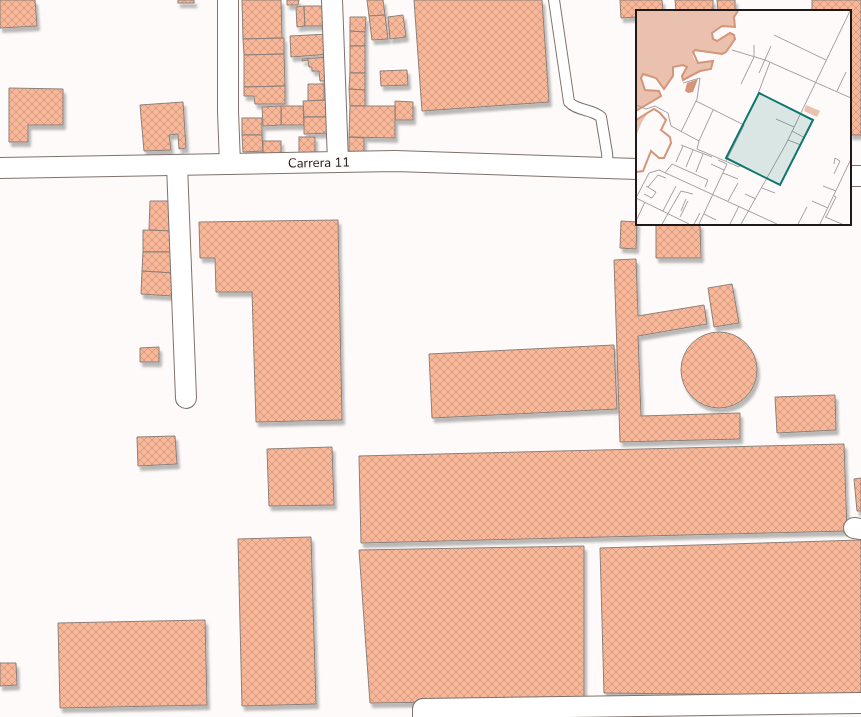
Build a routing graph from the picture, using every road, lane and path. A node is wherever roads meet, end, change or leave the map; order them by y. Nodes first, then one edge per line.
1 (228, 0) edge
2 (332, 0) edge
3 (554, 0) edge
4 (338, 162) junction
5 (230, 164) junction
6 (177, 165) junction
7 (0, 168) edge
8 (608, 168) junction
9 (636, 169) edge
10 (186, 398) dead end
11 (861, 702) edge
12 (423, 717) edge

1 - 5 street
2 - 4 street
3 - 8 lane
4 - 5 street, Carrera 11
4 - 8 street, Carrera 11
5 - 6 street, Carrera 11
6 - 7 street, Carrera 11
6 - 10 street
8 - 9 street, Carrera 11
11 - 12 street

